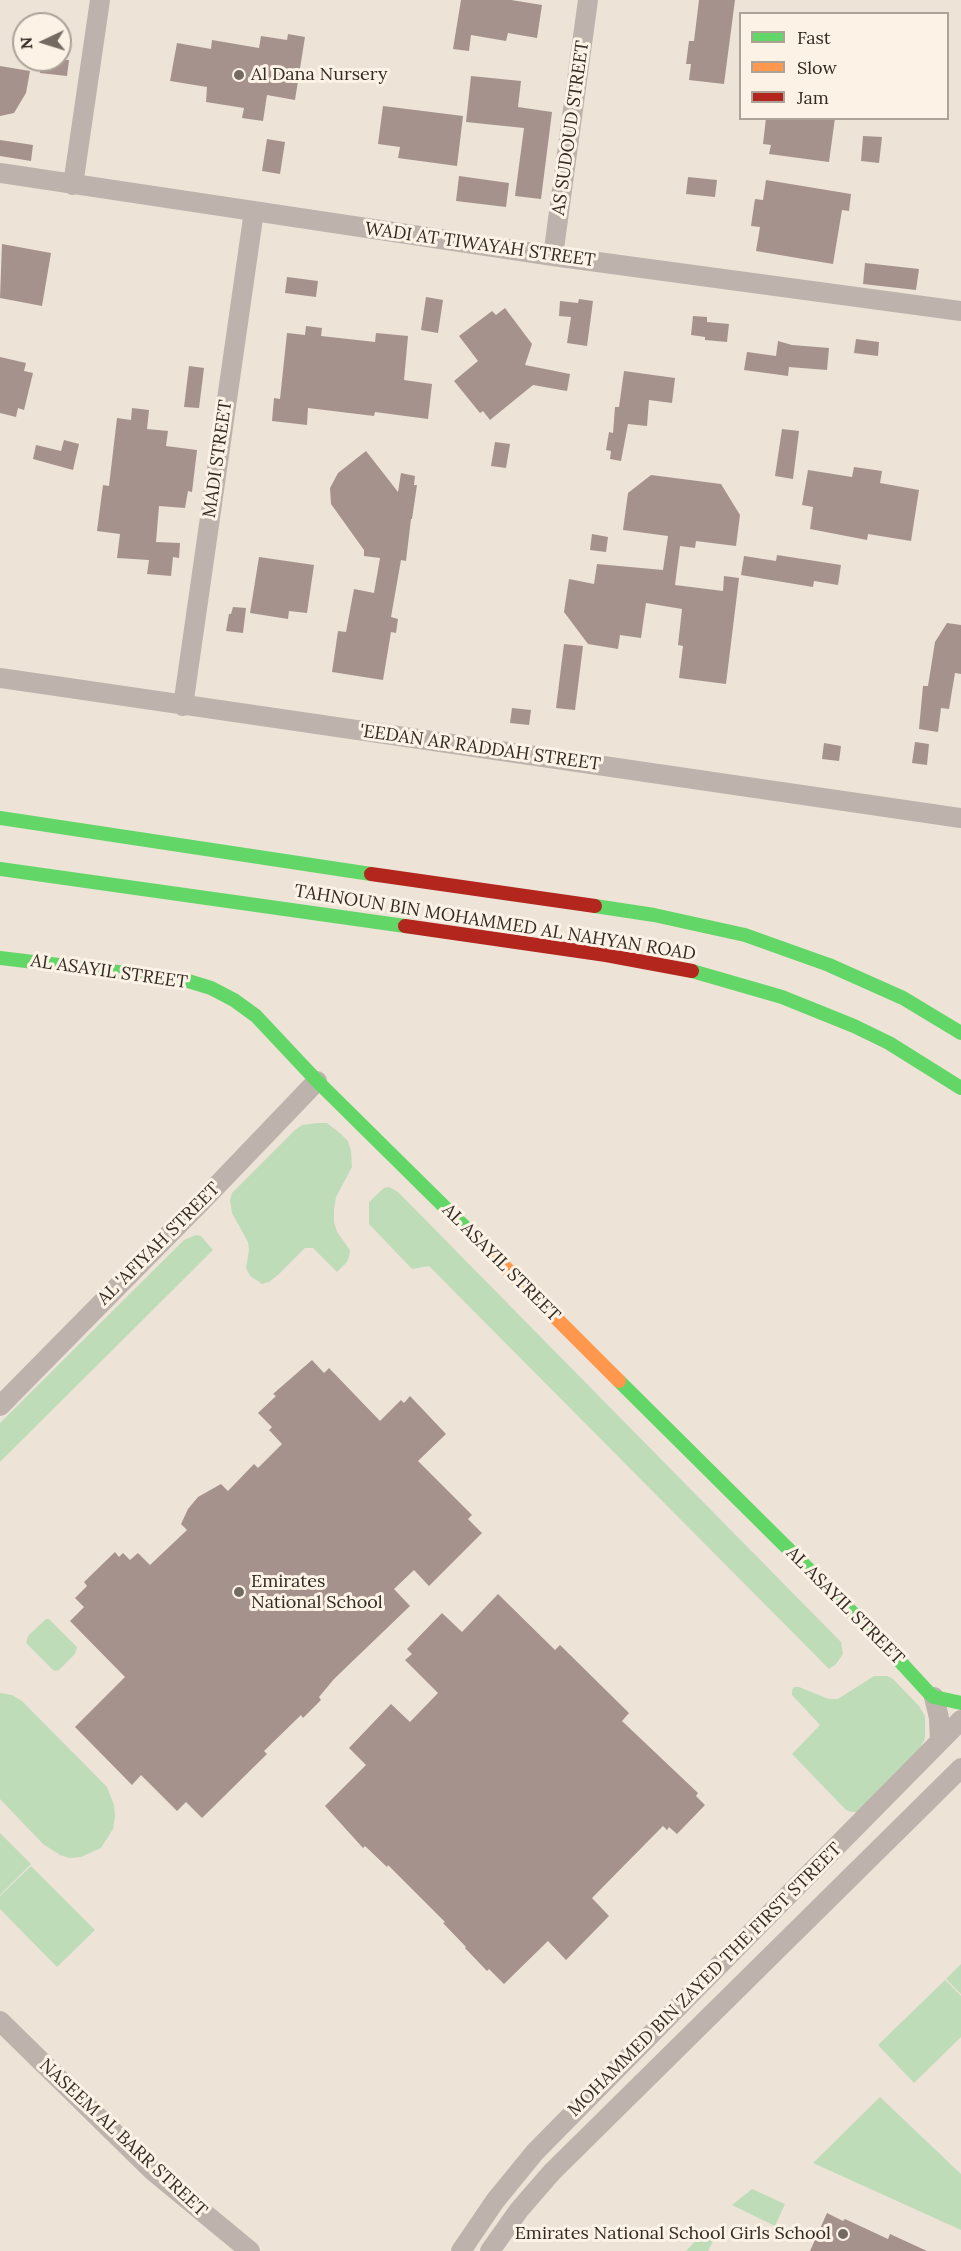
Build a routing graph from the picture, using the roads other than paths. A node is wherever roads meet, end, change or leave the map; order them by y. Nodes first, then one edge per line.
1 (100, 0) edge
2 (588, 0) edge
3 (0, 173) edge
4 (73, 185) junction
5 (254, 211) junction
6 (553, 256) junction
7 (961, 311) edge
8 (0, 678) edge
9 (183, 706) junction
10 (0, 818) edge
11 (961, 818) edge
12 (0, 869) edge
13 (0, 958) edge
14 (961, 1033) edge
15 (317, 1081) junction
16 (961, 1088) edge
17 (0, 1406) edge
18 (934, 1697) junction
19 (961, 1703) edge
20 (961, 1720) edge
21 (940, 1741) junction
22 (961, 1768) edge
23 (0, 2021) edge
24 (250, 2251) edge
25 (461, 2251) edge
26 (490, 2251) edge

1 - 4 street
2 - 6 street, AS SUDOUD STREET
3 - 4 street, WADI AT TIWAYAH STREET
4 - 5 street, WADI AT TIWAYAH STREET
5 - 6 street, WADI AT TIWAYAH STREET
5 - 9 street, MADI STREET
6 - 7 street, WADI AT TIWAYAH STREET
8 - 9 street, 'EEDAN AR RADDAH STREET
9 - 11 street, 'EEDAN AR RADDAH STREET
10 - 14 main road, TAHNOUN BIN MOHAMMED AL NAHYAN ROAD
12 - 16 main road, TAHNOUN BIN MOHAMMED AL NAHYAN ROAD
13 - 15 main road, AL ASAYIL STREET
15 - 17 street, AL 'AFIYAH STREET
15 - 18 main road, AL ASAYIL STREET
18 - 19 main road
18 - 21 street
20 - 21 street, MOHAMMED BIN ZAYED THE FIRST STREET
21 - 25 street, MOHAMMED BIN ZAYED THE FIRST STREET
22 - 26 street, MOHAMMED BIN ZAYED THE FIRST STREET
23 - 24 street, NASEEM AL BARR STREET

